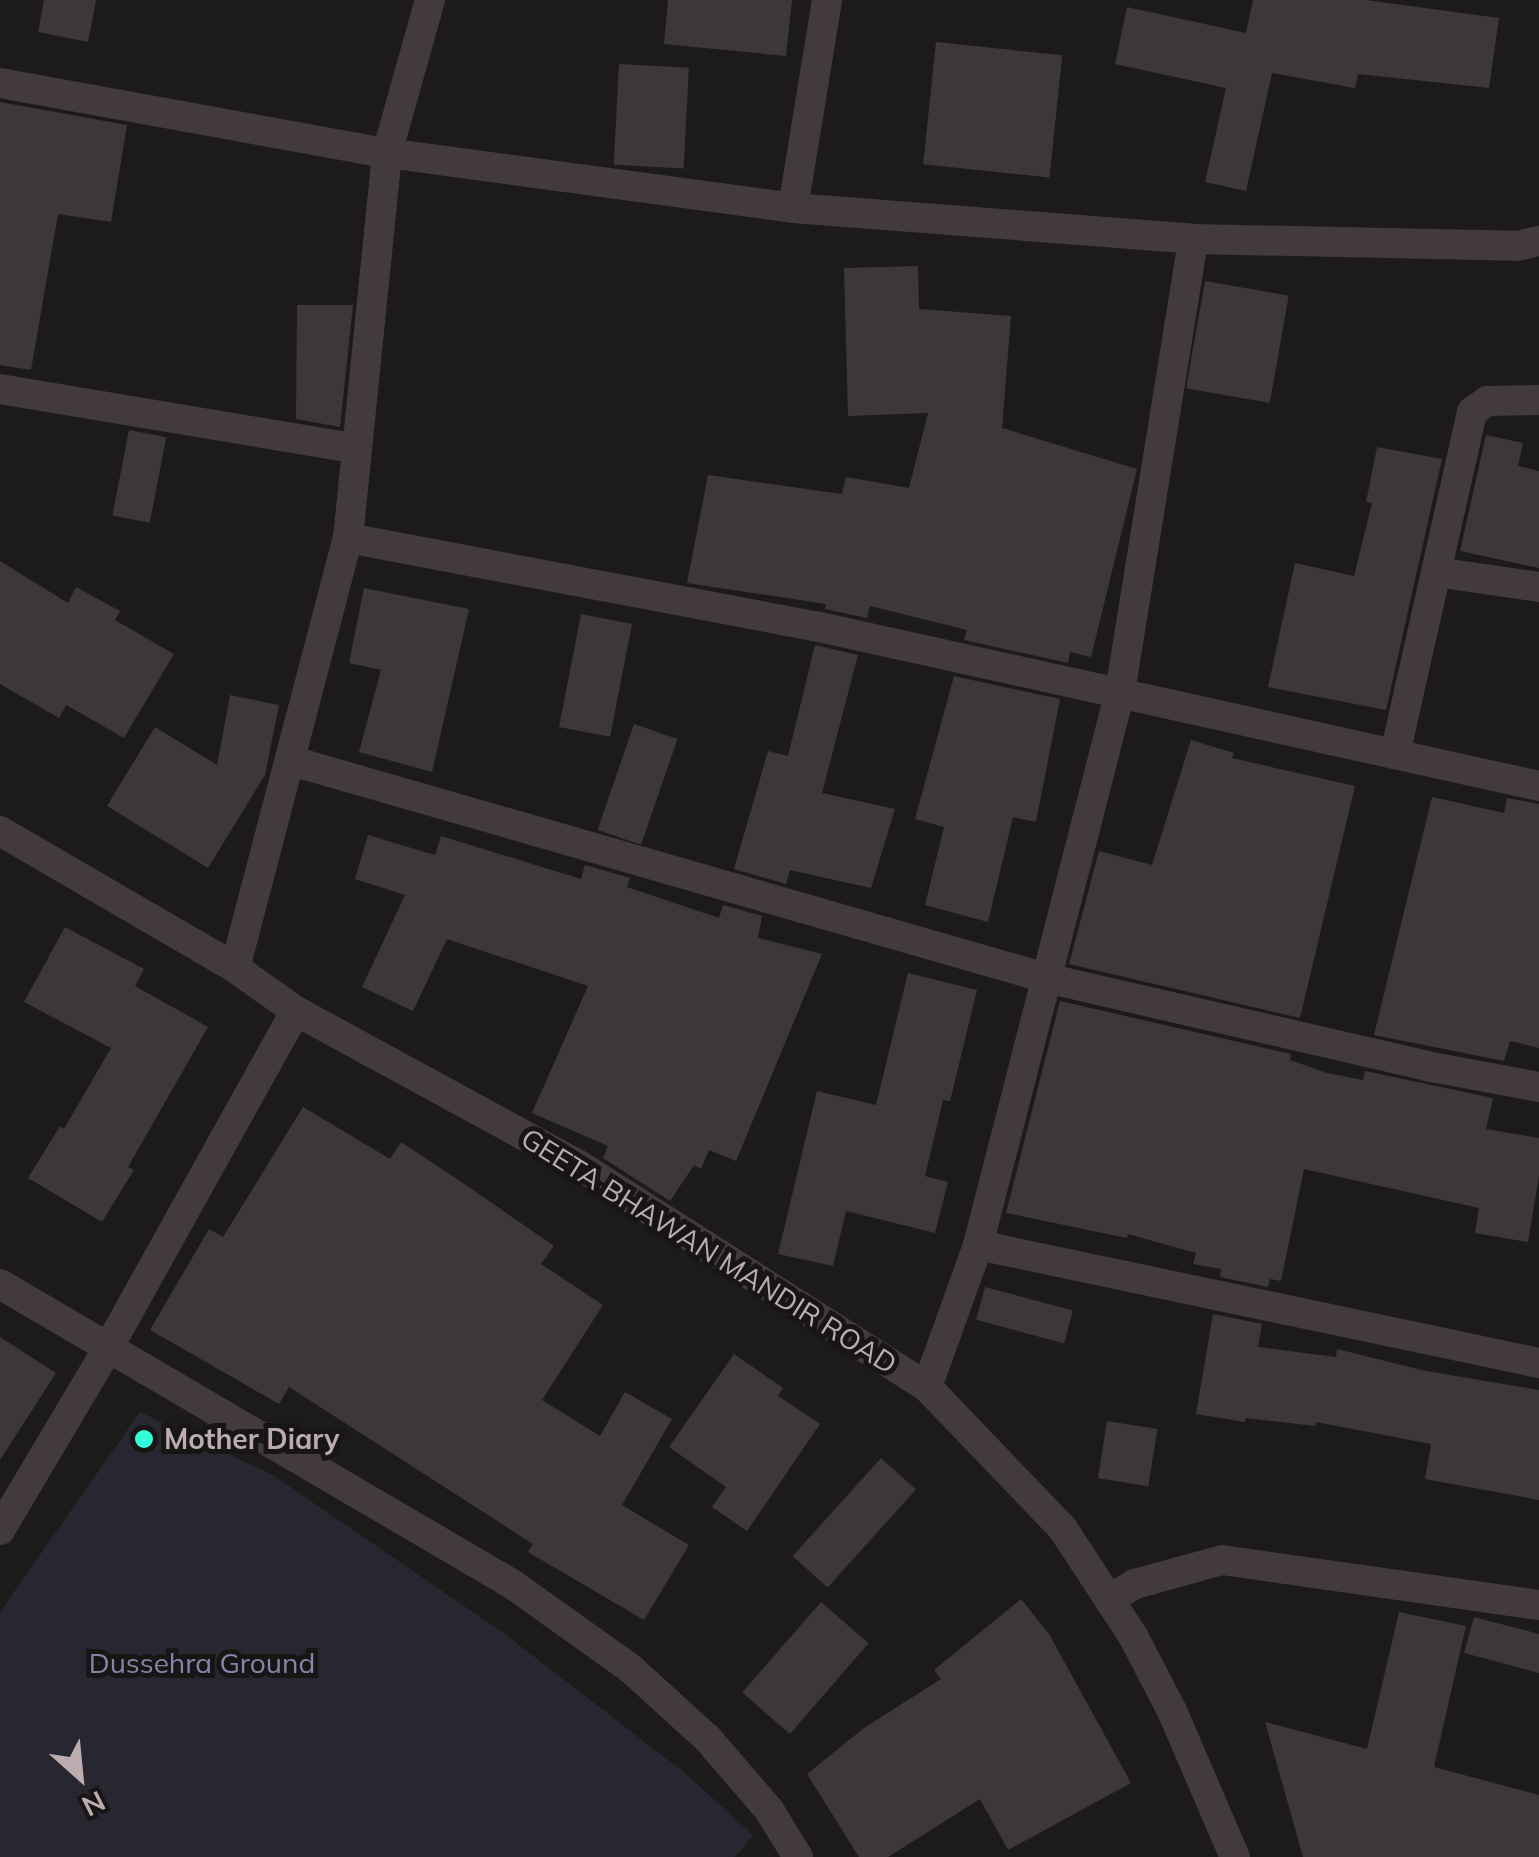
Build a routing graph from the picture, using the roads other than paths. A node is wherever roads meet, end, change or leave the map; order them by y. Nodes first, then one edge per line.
1 (430, 0) edge
2 (826, 0) edge
3 (0, 82) edge
4 (387, 153) junction
5 (793, 208) junction
6 (1193, 239) junction
7 (1539, 241) edge
8 (0, 390) edge
9 (1539, 400) edge
10 (354, 448) junction
11 (348, 538) junction
12 (1436, 572) junction
13 (1539, 587) edge
14 (1120, 692) junction
15 (1395, 754) junction
16 (292, 761) junction
17 (1539, 786) edge
18 (0, 831) edge
19 (235, 968) junction
20 (1046, 978) junction
21 (296, 1011) junction
22 (1539, 1087) edge
23 (978, 1246) junction
24 (0, 1284) edge
25 (106, 1350) junction
26 (1539, 1363) edge
27 (927, 1386) junction
28 (0, 1530) edge
29 (1109, 1600) junction
30 (1539, 1604) edge
31 (798, 1857) edge
32 (1235, 1857) edge

1 - 4 street
2 - 5 street
3 - 4 street
4 - 5 street
4 - 10 street
5 - 6 street
6 - 7 street
6 - 14 street
8 - 10 street
9 - 12 street
10 - 11 street
11 - 14 street
11 - 16 street
12 - 13 street
12 - 15 street
14 - 15 street
14 - 20 street
15 - 17 street
16 - 19 street
16 - 20 street
18 - 19 street, GEETA BHAWAN MANDIR ROAD
19 - 21 street, GEETA BHAWAN MANDIR ROAD
20 - 22 street
20 - 23 street
21 - 25 street
21 - 27 street, GEETA BHAWAN MANDIR ROAD
23 - 26 street
23 - 27 street
24 - 25 street
25 - 28 street
25 - 31 street
27 - 29 street, GEETA BHAWAN MANDIR ROAD
29 - 30 street
29 - 32 street, GEETA BHAWAN MANDIR ROAD

